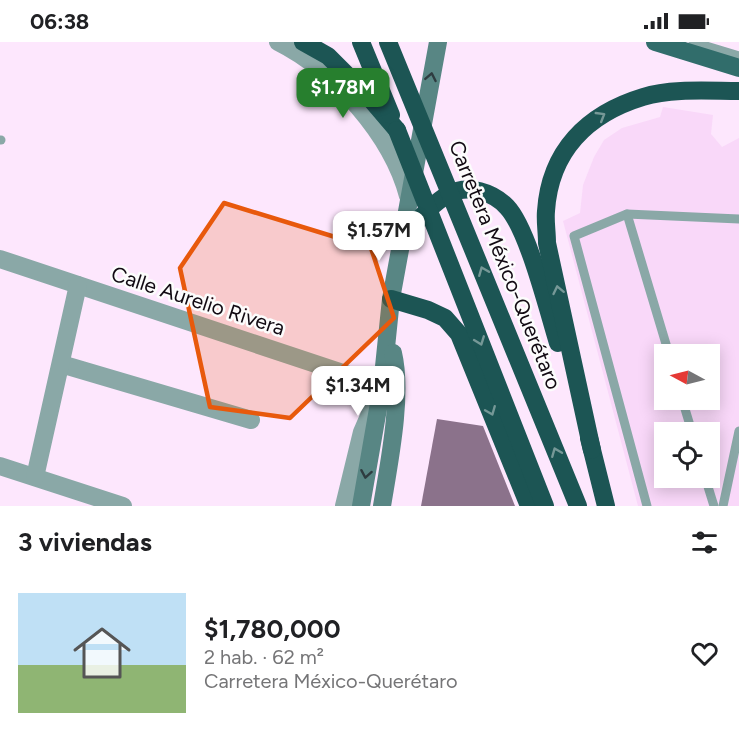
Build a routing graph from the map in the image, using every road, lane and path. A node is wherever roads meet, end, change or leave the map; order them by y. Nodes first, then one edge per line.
1 (278, 42) edge
2 (303, 42) edge
3 (361, 42) edge
4 (388, 42) edge
5 (438, 42) edge
6 (655, 42) edge
7 (693, 42) edge
8 (739, 56) edge
9 (739, 68) edge
10 (739, 91) edge
11 (397, 130) junction
12 (408, 196) junction
13 (627, 214) junction
14 (739, 219) edge
15 (402, 238) junction
16 (0, 259) edge
17 (78, 285) junction
18 (391, 299) junction
19 (388, 334) junction
20 (666, 344) edge
21 (60, 364) junction
22 (382, 386) junction
23 (251, 420) dead end
24 (739, 431) edge
25 (592, 450) junction
26 (0, 466) edge
27 (36, 477) junction
28 (708, 488) edge
29 (123, 506) edge
30 (344, 506) edge
31 (361, 506) edge
32 (382, 506) edge
33 (529, 506) edge
34 (545, 506) edge
35 (578, 506) edge
36 (606, 506) edge
37 (647, 506) edge
38 (714, 506) edge
39 (723, 506) edge

1 - 12 street
2 - 11 highway
3 - 11 highway
35 -> 4 highway, Carretera México-Querétaro, bridge
12 -> 5 street
6 - 9 main road
7 - 8 lane
25 -> 10 highway
11 -> 34 highway, bridge
12 - 15 street
13 - 14 lane
13 - 20 lane
13 - 37 lane
15 - 18 street
15 - 25 highway
16 - 17 street, Calle Aurelio Rivera
17 - 21 street
17 - 22 street, Calle Aurelio Rivera
18 - 19 street
18 -> 33 highway
19 - 22 street
19 - 32 street
21 - 23 street
21 - 27 street
22 - 30 street
22 -> 31 street
24 - 39 lane
25 - 36 highway
26 - 27 street
27 - 29 street
28 - 38 lane

